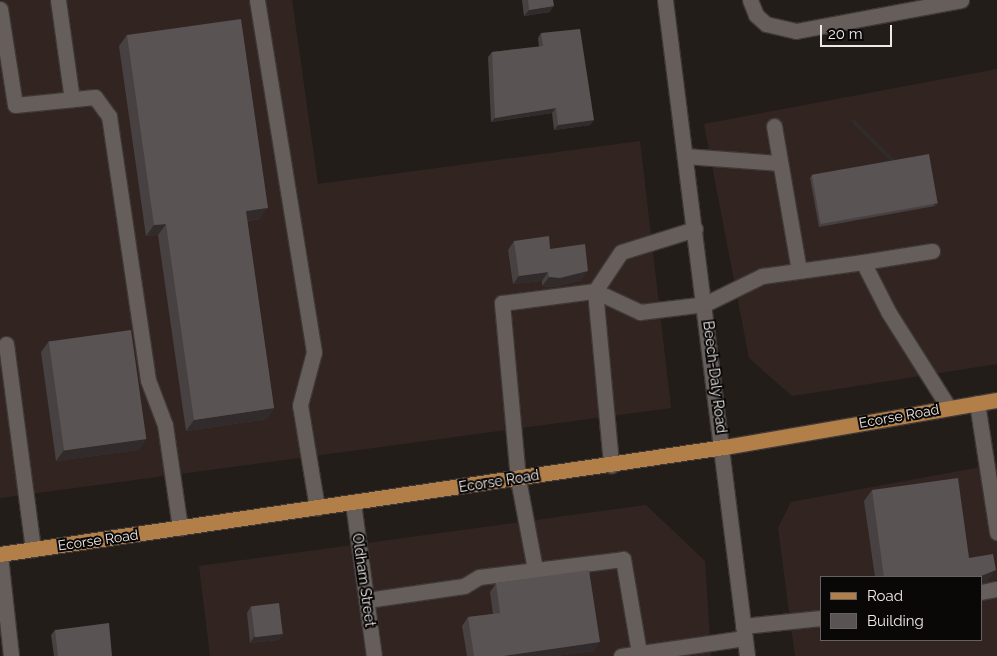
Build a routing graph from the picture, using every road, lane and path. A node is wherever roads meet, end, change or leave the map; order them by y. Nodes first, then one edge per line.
1 (58, 0) edge
2 (257, 0) edge
3 (665, 0) edge
4 (750, 0) edge
5 (960, 0) edge
6 (0, 9) edge
7 (72, 99) junction
8 (774, 126) dead end
9 (686, 156) junction
10 (780, 163) junction
11 (695, 229) junction
12 (932, 251) dead end
13 (863, 262) junction
14 (799, 270) junction
15 (595, 291) junction
16 (705, 304) junction
17 (6, 344) dead end
18 (997, 400) edge
19 (977, 404) junction
20 (949, 408) junction
21 (724, 447) junction
22 (611, 464) junction
23 (518, 479) junction
24 (353, 503) junction
25 (317, 508) junction
26 (180, 528) junction
27 (997, 532) edge
28 (33, 549) junction
29 (0, 555) edge
30 (535, 569) junction
31 (997, 589) edge
32 (982, 592) edge
33 (367, 600) junction
34 (820, 618) edge
35 (744, 632) junction
36 (639, 653) junction
37 (11, 656) edge
38 (374, 656) edge
39 (621, 656) edge
40 (747, 656) edge

1 - 7 street
2 - 25 street
3 - 9 street, Beech-Daly Road
4 - 5 street
6 - 7 street
7 - 26 street
8 - 10 street
9 - 10 street
9 - 11 street, Beech-Daly Road
10 - 14 street
11 - 15 street
11 - 16 street, Beech-Daly Road
12 - 13 street
13 - 14 street
13 - 20 street
14 - 16 street
15 - 16 street
15 - 22 street
15 - 23 street
16 - 21 street, Beech-Daly Road
17 - 28 street
18 - 19 main road, Ecorse Road
19 - 20 main road, Ecorse Road
19 - 27 street
20 - 21 main road, Ecorse Road
21 - 22 main road, Ecorse Road
21 - 35 street, Beech-Daly Road
22 - 23 main road, Ecorse Road
23 - 24 main road, Ecorse Road
23 - 30 street
24 - 25 main road, Ecorse Road
24 - 33 street, Oldham Street
25 - 26 main road, Ecorse Road
26 - 28 main road, Ecorse Road
28 - 29 main road, Ecorse Road
29 - 37 street
30 - 33 street
30 - 36 street
31 - 32 street
33 - 38 street, Oldham Street
34 - 35 street
35 - 36 street
35 - 40 street, Beech-Daly Road
36 - 39 street

